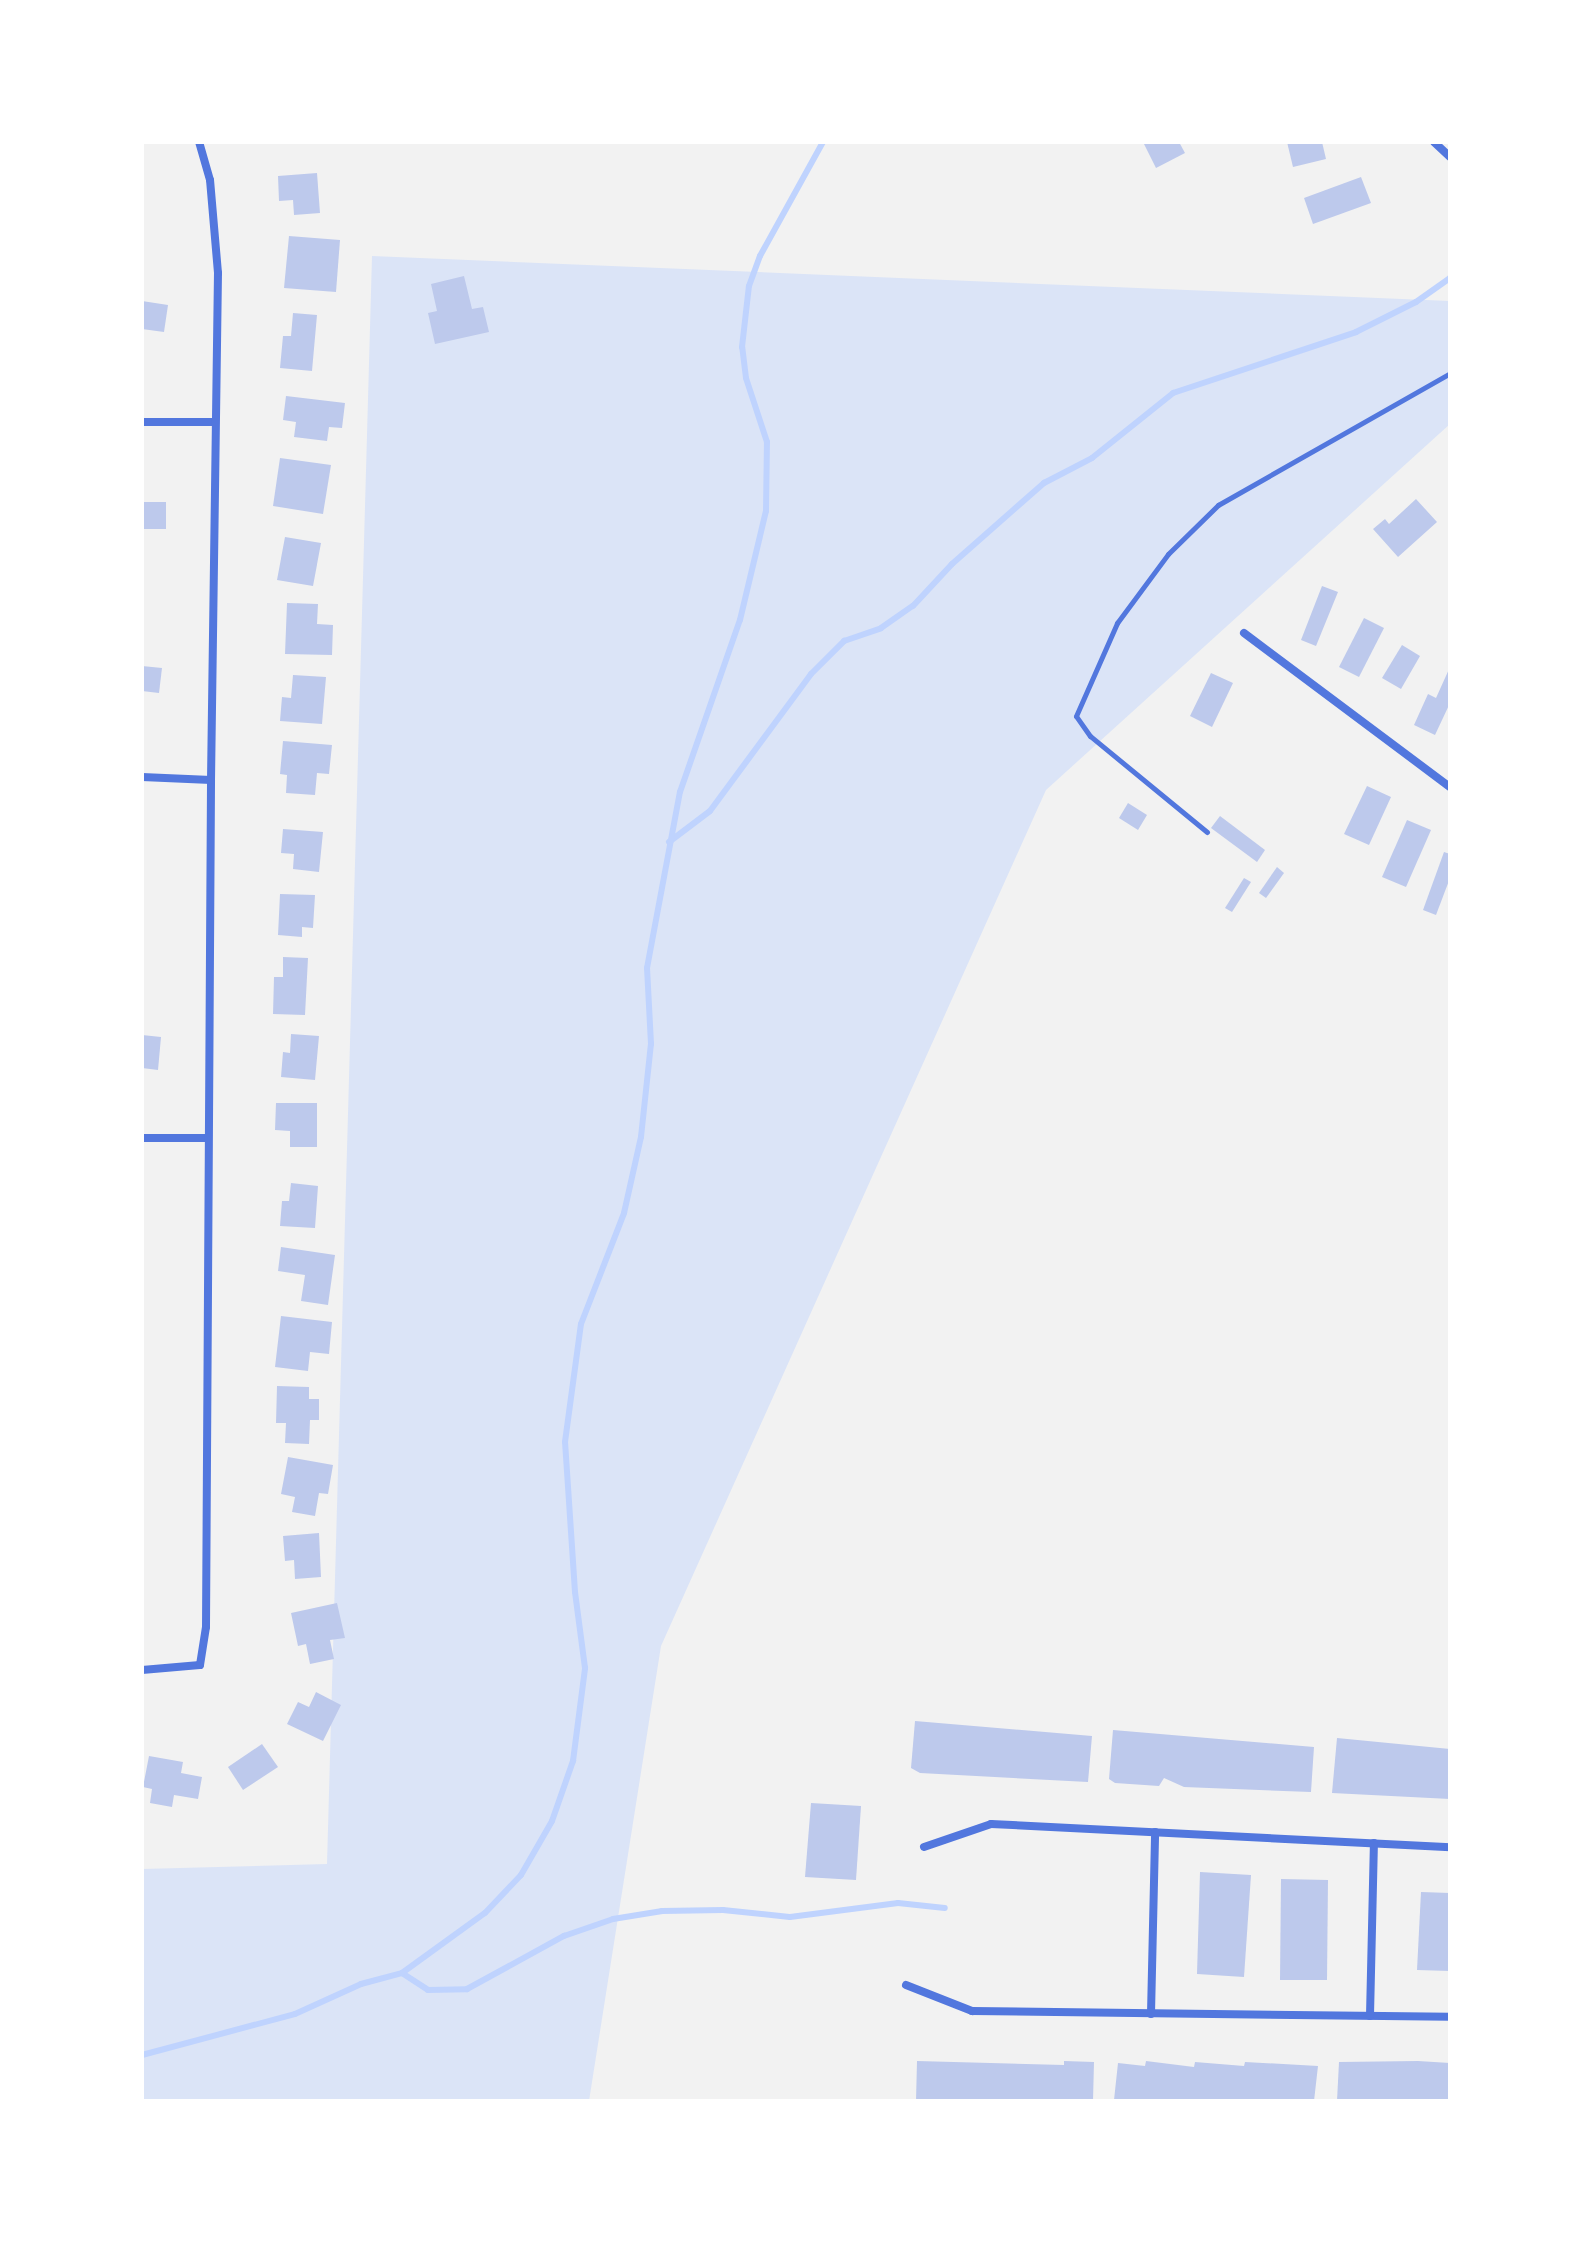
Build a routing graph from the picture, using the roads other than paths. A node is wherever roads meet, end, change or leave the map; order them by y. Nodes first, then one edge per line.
1 (199, 142) edge
2 (1434, 142) edge
3 (1450, 157) edge
4 (1450, 373) edge
5 (142, 422) edge
6 (215, 422) junction
7 (1244, 633) dead end
8 (142, 777) edge
9 (211, 780) junction
10 (1450, 787) edge
11 (1207, 832) dead end
12 (142, 1138) edge
13 (208, 1138) junction
14 (142, 1670) edge
15 (1155, 1832) junction
16 (1374, 1843) junction
17 (924, 1847) dead end
18 (1450, 1847) edge
19 (906, 1985) dead end
20 (1151, 2014) junction
21 (1370, 2016) junction
22 (1450, 2017) edge

1 - 6 street
2 - 3 street
4 - 11 lane
5 - 6 street
6 - 9 street
7 - 10 street
8 - 9 street
9 - 13 street
12 - 13 street
13 - 14 street
15 - 16 street
15 - 17 street
15 - 20 street
16 - 18 street
16 - 21 street
19 - 20 street
20 - 21 street
21 - 22 street

